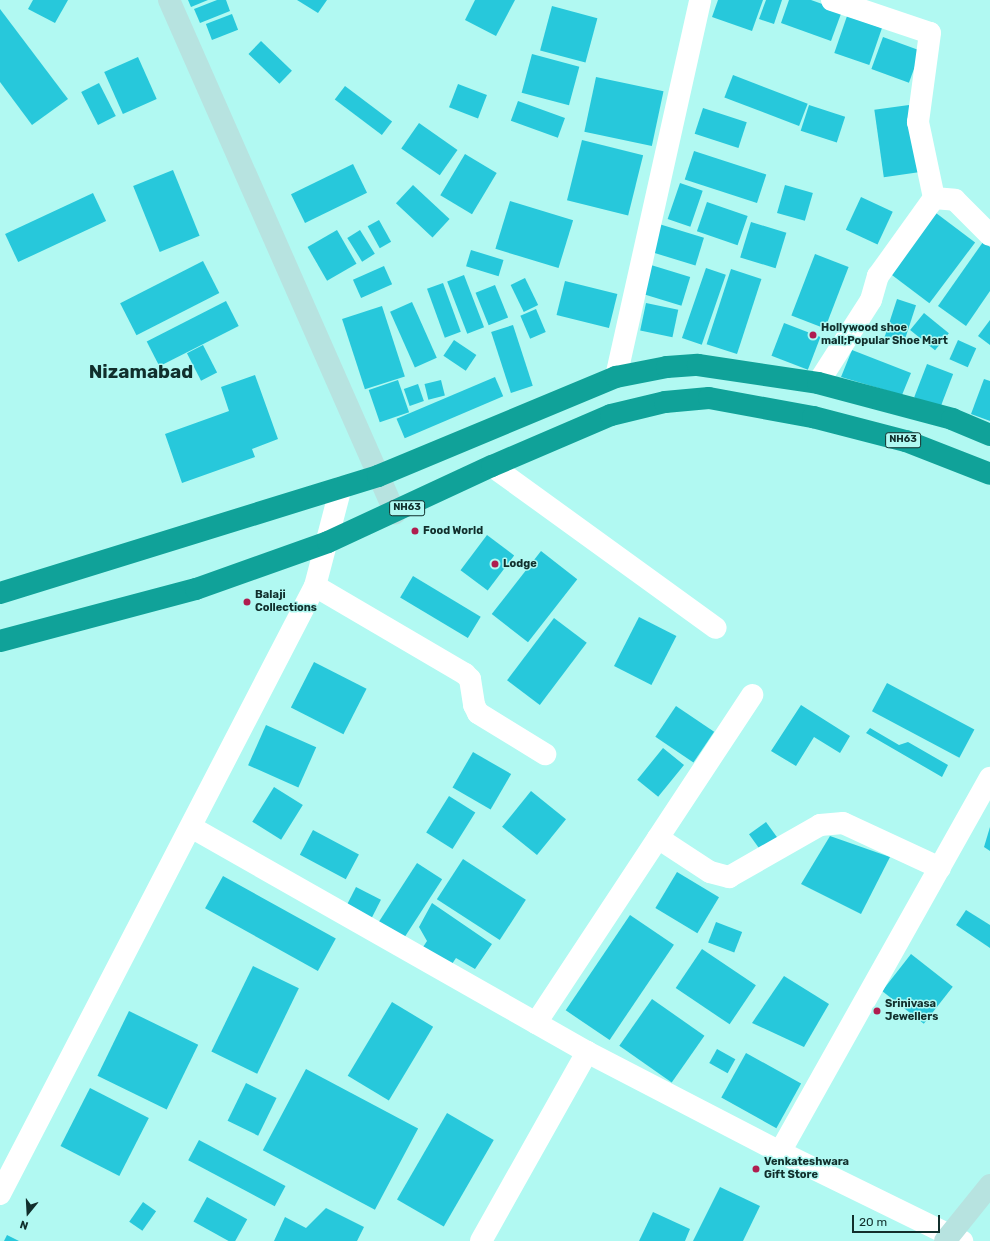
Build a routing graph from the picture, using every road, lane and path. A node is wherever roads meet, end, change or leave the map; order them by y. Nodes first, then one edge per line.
1 (169, 0) edge
2 (700, 0) edge
3 (832, 0) edge
4 (934, 198) junction
5 (990, 235) edge
6 (616, 377) junction
7 (818, 384) junction
8 (990, 435) edge
9 (492, 466) junction
10 (990, 474) edge
11 (378, 476) junction
12 (341, 487) junction
13 (396, 513) junction
14 (328, 542) junction
15 (315, 586) junction
16 (1, 589) edge
17 (716, 628) dead end
18 (0, 641) edge
19 (752, 695) dead end
20 (544, 754) dead end
21 (990, 778) edge
22 (191, 827) junction
23 (658, 838) junction
24 (940, 868) junction
25 (536, 1023) junction
26 (586, 1052) junction
27 (780, 1152) junction
28 (990, 1185) edge
29 (0, 1194) edge
30 (952, 1239) edge
31 (481, 1241) edge

1 - 11 street
2 - 6 street
3 - 4 street
4 - 5 street
4 - 7 street
6 - 7 highway
6 - 11 highway
7 - 8 highway
9 - 10 highway, NH63
9 - 13 highway, NH63
9 - 17 street
11 - 12 highway
11 - 13 street
12 - 14 street
12 - 16 highway
13 - 14 highway, NH63
14 - 15 street
14 - 18 highway, NH63
15 - 20 street
15 - 22 street
19 - 23 street
21 - 24 street
22 - 25 street
22 - 29 street
23 - 24 street
23 - 25 street
24 - 27 street
25 - 26 street
26 - 27 street
26 - 31 street
27 - 30 street
28 - 30 street

